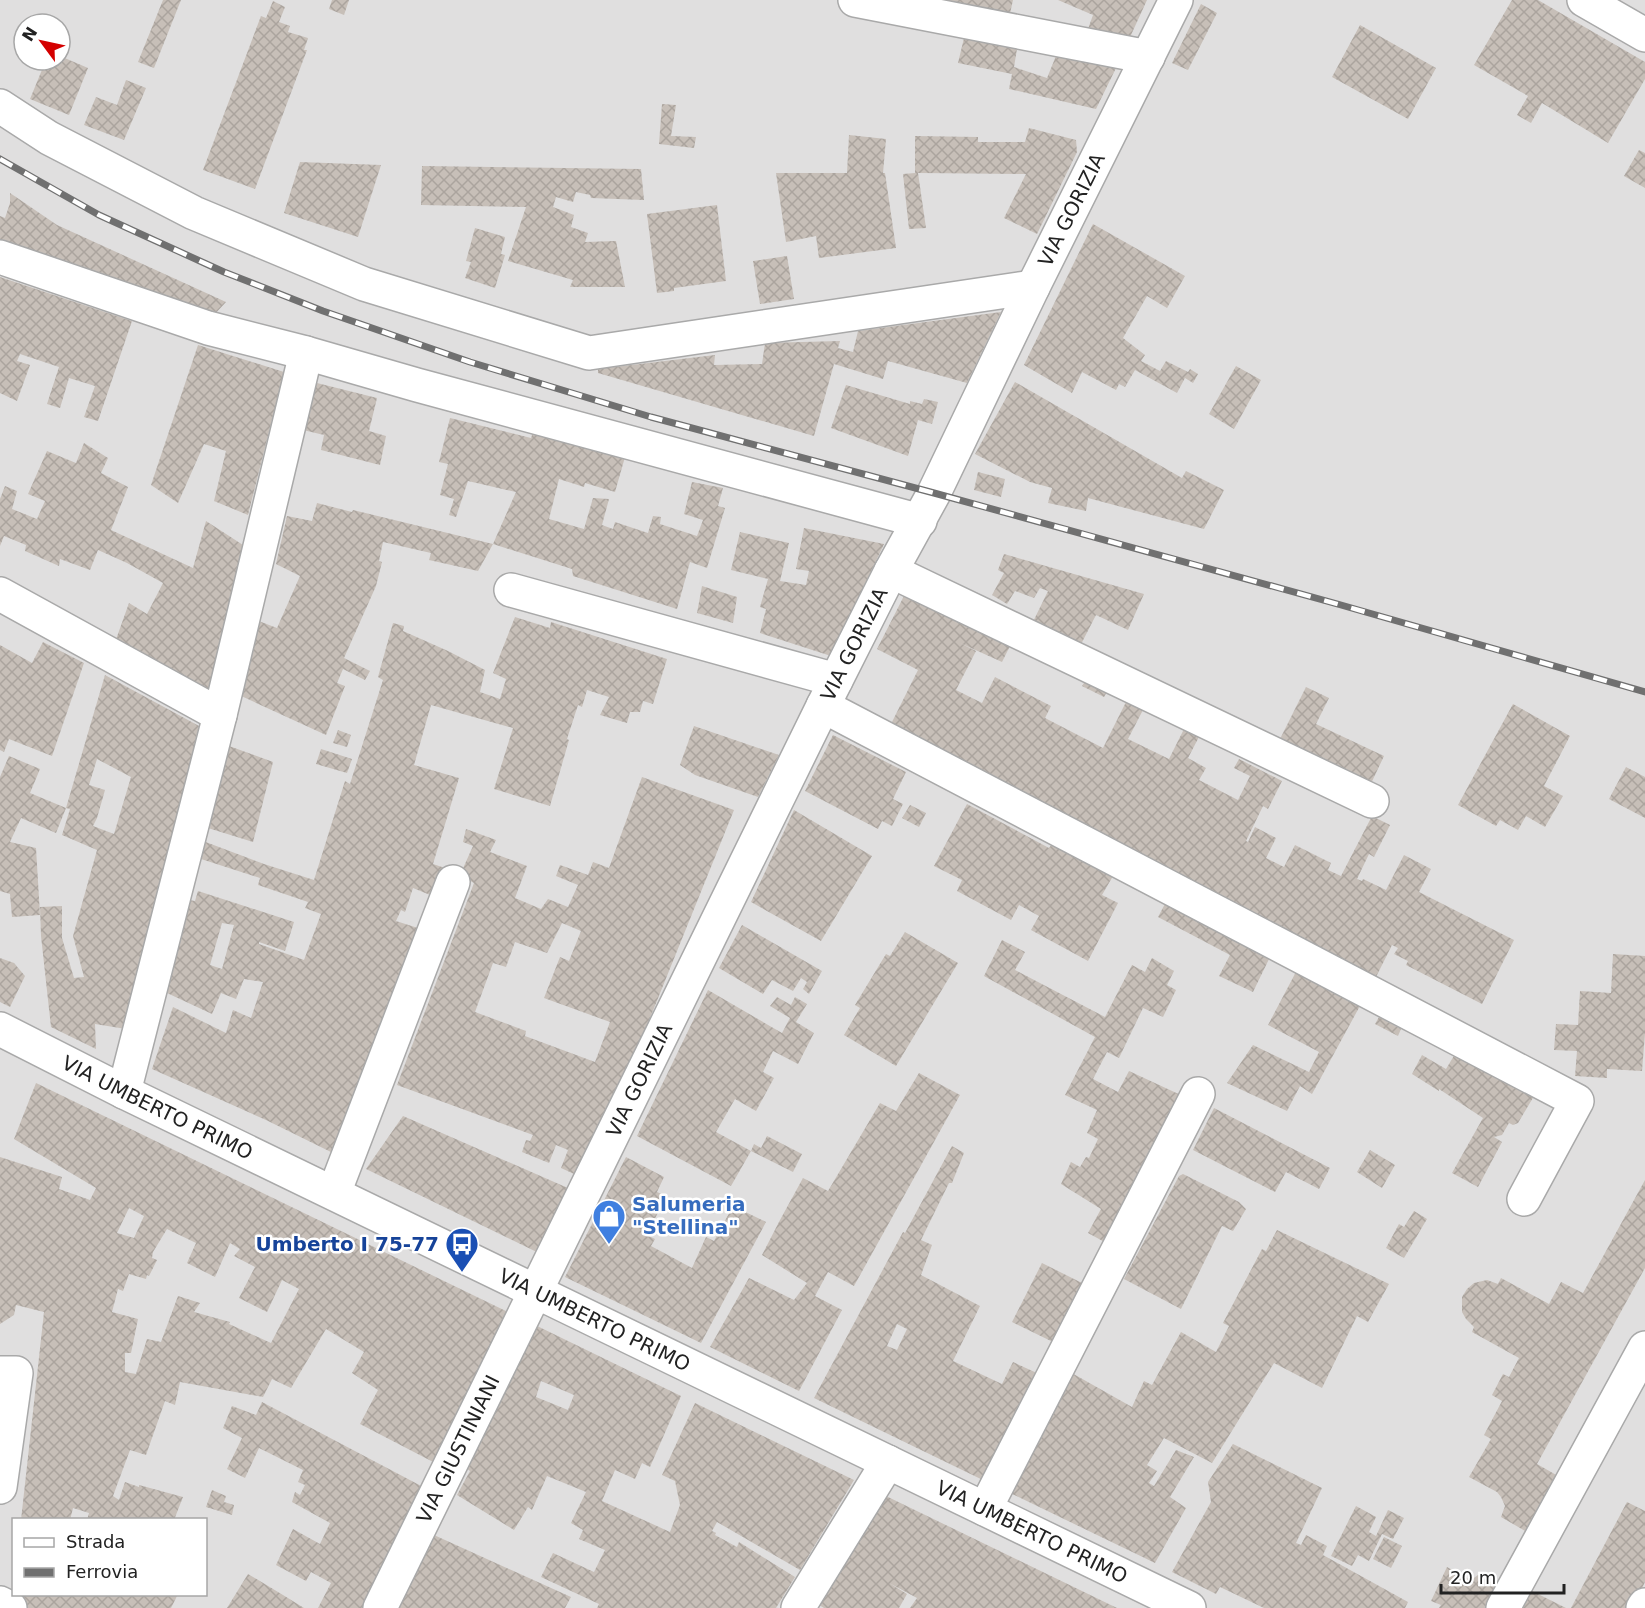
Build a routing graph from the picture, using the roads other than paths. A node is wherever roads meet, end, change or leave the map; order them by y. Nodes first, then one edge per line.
1 (855, 0) edge
2 (1176, 0) edge
3 (1584, 0) edge
4 (1645, 35) edge
5 (1148, 57) junction
6 (0, 106) edge
7 (0, 257) edge
8 (1033, 287) junction
9 (306, 353) junction
10 (920, 521) junction
11 (891, 571) junction
12 (511, 590) dead end
13 (0, 594) edge
14 (829, 693) junction
15 (220, 715) junction
16 (1372, 801) dead end
17 (453, 882) dead end
18 (0, 1029) edge
19 (124, 1092) junction
20 (1198, 1094) dead end
21 (334, 1193) junction
22 (1524, 1199) dead end
23 (537, 1291) junction
24 (1645, 1348) edge
25 (0, 1372) edge
26 (888, 1462) junction
27 (0, 1487) edge
28 (985, 1509) junction
29 (0, 1604) edge
30 (10, 1608) edge
31 (380, 1608) edge
32 (798, 1608) edge
33 (1189, 1608) edge
34 (1503, 1608) edge

1 - 5 street
2 - 5 street, VIA GORIZIA
3 - 4 street
5 - 8 street, VIA GORIZIA
6 - 8 street
7 - 9 street
8 - 10 street, VIA GORIZIA
9 - 10 street
9 - 15 street
10 - 11 street, VIA GORIZIA
11 - 14 street, VIA GORIZIA
11 - 16 street
12 - 14 street
13 - 15 street
14 - 22 street
14 - 23 street, VIA GORIZIA
15 - 19 street
17 - 21 street
18 - 19 street, VIA UMBERTO PRIMO
19 - 21 street, VIA UMBERTO PRIMO
20 - 28 street
21 - 23 street, VIA UMBERTO PRIMO
23 - 26 street, VIA UMBERTO PRIMO
23 - 31 street, VIA GIUSTINIANI
24 - 34 street
25 - 27 street
26 - 28 street, VIA UMBERTO PRIMO
26 - 32 street
28 - 33 street, VIA UMBERTO PRIMO
29 - 30 street

